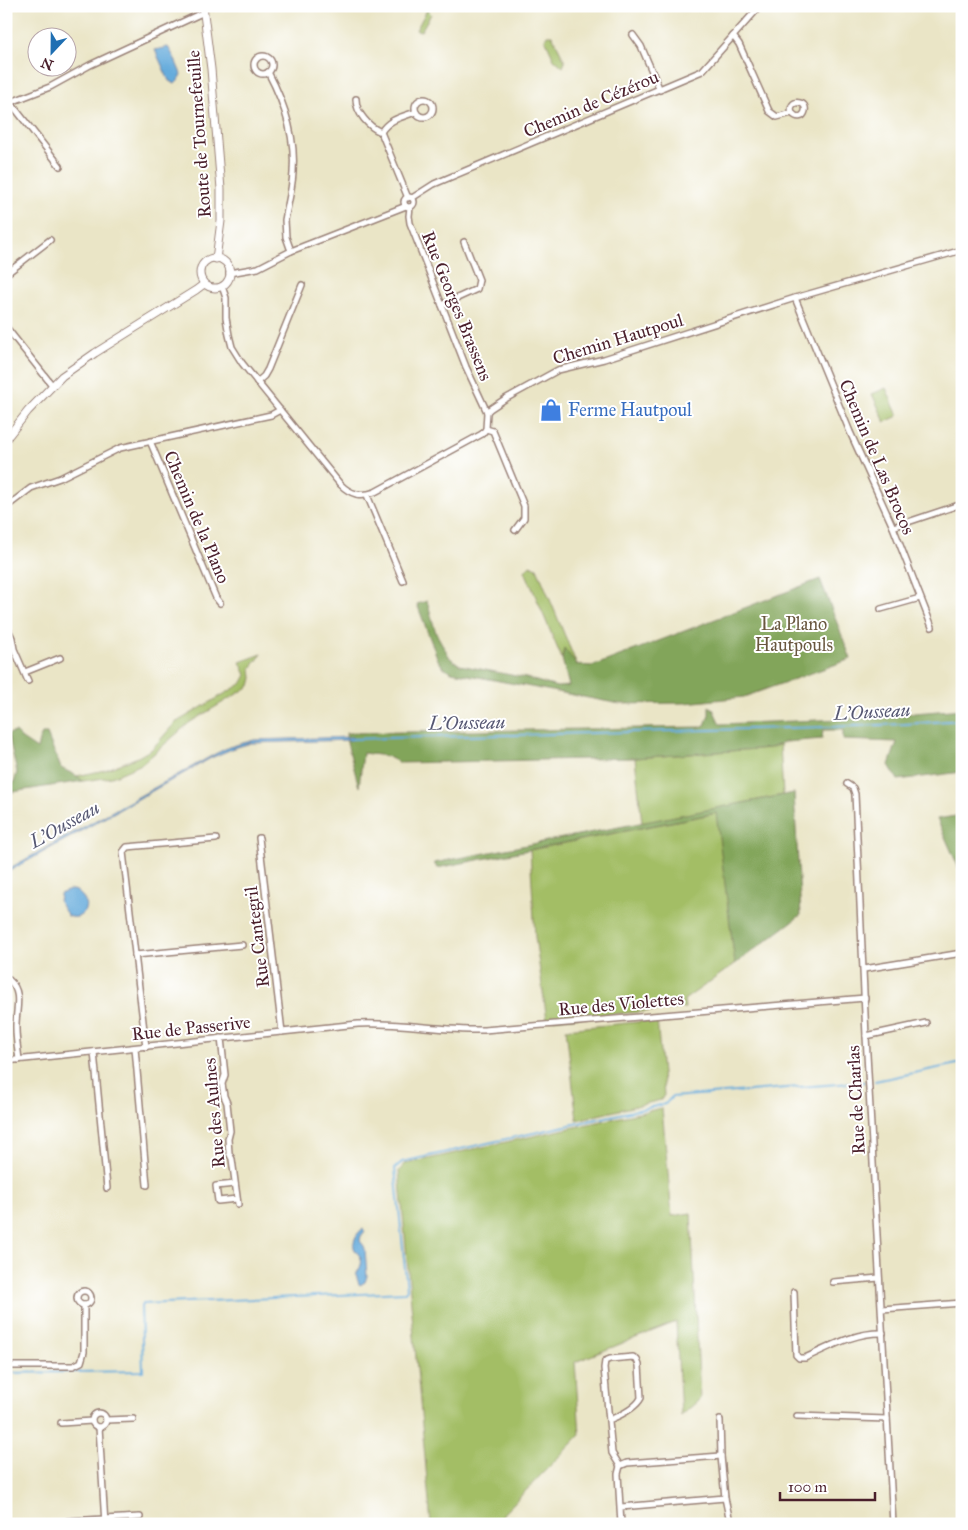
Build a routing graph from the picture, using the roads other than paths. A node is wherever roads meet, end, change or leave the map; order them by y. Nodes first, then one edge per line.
1 (760, 6) edge
2 (203, 9) edge
3 (633, 35) dead end
4 (733, 36) junction
5 (268, 72) dead end
6 (660, 90) junction
7 (356, 99) dead end
8 (8, 103) edge
9 (416, 112) dead end
10 (792, 113) dead end
11 (381, 132) junction
12 (60, 166) dead end
13 (410, 198) junction
14 (408, 206) junction
15 (50, 240) dead end
16 (464, 242) dead end
17 (962, 250) edge
18 (291, 251) junction
19 (216, 259) junction
20 (229, 273) junction
21 (6, 274) edge
22 (204, 284) junction
23 (302, 285) dead end
24 (222, 286) junction
25 (796, 298) junction
26 (442, 305) junction
27 (6, 327) edge
28 (257, 382) junction
29 (52, 385) junction
30 (280, 410) junction
31 (487, 412) junction
32 (486, 429) junction
33 (6, 438) edge
34 (150, 441) junction
35 (367, 495) junction
36 (962, 504) edge
37 (6, 507) edge
38 (893, 527) junction
39 (515, 530) dead end
40 (403, 581) dead end
41 (920, 598) junction
42 (220, 603) dead end
43 (881, 608) dead end
44 (6, 625) edge
45 (932, 628) dead end
46 (60, 658) dead end
47 (25, 672) junction
48 (28, 681) dead end
49 (846, 784) dead end
50 (259, 838) dead end
51 (216, 839) dead end
52 (242, 945) dead end
53 (962, 952) edge
54 (135, 955) junction
55 (864, 969) junction
56 (9, 980) dead end
57 (865, 998) junction
58 (926, 1023) dead end
59 (379, 1024) joint
60 (282, 1032) junction
61 (866, 1036) junction
62 (222, 1038) junction
63 (146, 1047) junction
64 (135, 1048) junction
65 (94, 1052) junction
66 (20, 1060) junction
67 (6, 1061) edge
68 (235, 1184) junction
69 (147, 1185) dead end
70 (107, 1188) dead end
71 (879, 1278) junction
72 (833, 1282) dead end
73 (794, 1292) dead end
74 (962, 1304) edge
75 (84, 1305) dead end
76 (882, 1309) junction
77 (883, 1333) junction
78 (6, 1366) edge
79 (797, 1416) dead end
80 (133, 1419) dead end
81 (887, 1419) junction
82 (106, 1420) junction
83 (609, 1420) junction
84 (720, 1420) dead end
85 (92, 1421) junction
86 (61, 1423) dead end
87 (99, 1427) junction
88 (721, 1456) junction
89 (620, 1466) junction
90 (725, 1498) junction
91 (621, 1507) junction
92 (140, 1516) dead end
93 (729, 1517) dead end
94 (68, 1520) dead end
95 (105, 1521) edge
96 (621, 1524) edge
97 (893, 1524) edge

1 - 4 street, Chemin de Cézérou
2 - 8 street
2 - 19 street, Route de Tournefeuille
3 - 6 street
4 - 6 street, Chemin de Cézérou
4 - 10 street
5 - 18 street
6 - 13 street, Chemin de Cézérou
7 - 11 street
8 - 12 street
9 - 11 street
11 - 13 street
13 - 14 street
14 - 18 street
14 - 26 street, Rue Georges Brassens
15 - 21 street
16 - 26 street
17 - 25 street, Chemin Hautpoul
18 - 20 street
19 - 20 street
19 - 22 street
20 - 24 street
22 - 24 street
22 - 29 street
23 - 28 street
24 - 28 street
25 - 31 street, Chemin Hautpoul
25 - 38 street, Chemin de Las Brocos
26 - 31 street, Rue Georges Brassens
27 - 29 street
28 - 30 street
29 - 33 street
30 - 34 street
30 - 35 street
31 - 32 street
32 - 35 street
32 - 39 street
34 - 37 street
34 - 42 street, Chemin de la Plano
35 - 40 street
36 - 38 street
38 - 41 street, Chemin de Las Brocos
41 - 43 street
41 - 45 street, Chemin de Las Brocos
44 - 47 street
46 - 47 street
47 - 48 street
49 - 55 street, Rue de Charlas
50 - 60 street, Rue Cantegril
51 - 54 street
52 - 54 street
53 - 55 street
54 - 63 street
55 - 57 street, Rue de Charlas
56 - 66 street
57 - 59 street, Rue des Violettes
57 - 61 street, Rue de Charlas
58 - 61 street
59 - 60 street, Rue de Passerive
60 - 62 street, Rue de Passerive
61 - 71 street, Rue de Charlas
62 - 63 street, Rue de Passerive
62 - 68 street, Rue des Aulnes
63 - 64 street, Rue de Passerive
64 - 65 street, Rue de Passerive
64 - 69 street
65 - 66 street, Rue de Passerive
65 - 70 street
66 - 67 street, Rue de Passerive
68 - 68 street, Rue des Aulnes
71 - 72 street
71 - 76 street, Rue de Charlas
73 - 77 street
74 - 76 street
75 - 78 street
76 - 77 street, Rue de Charlas
77 - 81 street, Rue de Charlas
79 - 81 street
80 - 82 street
81 - 97 street, Rue de Charlas
82 - 85 street
82 - 87 street
83 - 83 street
83 - 89 street
84 - 88 street
85 - 86 street
85 - 87 street
87 - 95 street
88 - 89 street
88 - 90 street
89 - 91 street
90 - 91 street
90 - 93 street
91 - 96 street
92 - 95 street
94 - 95 street

